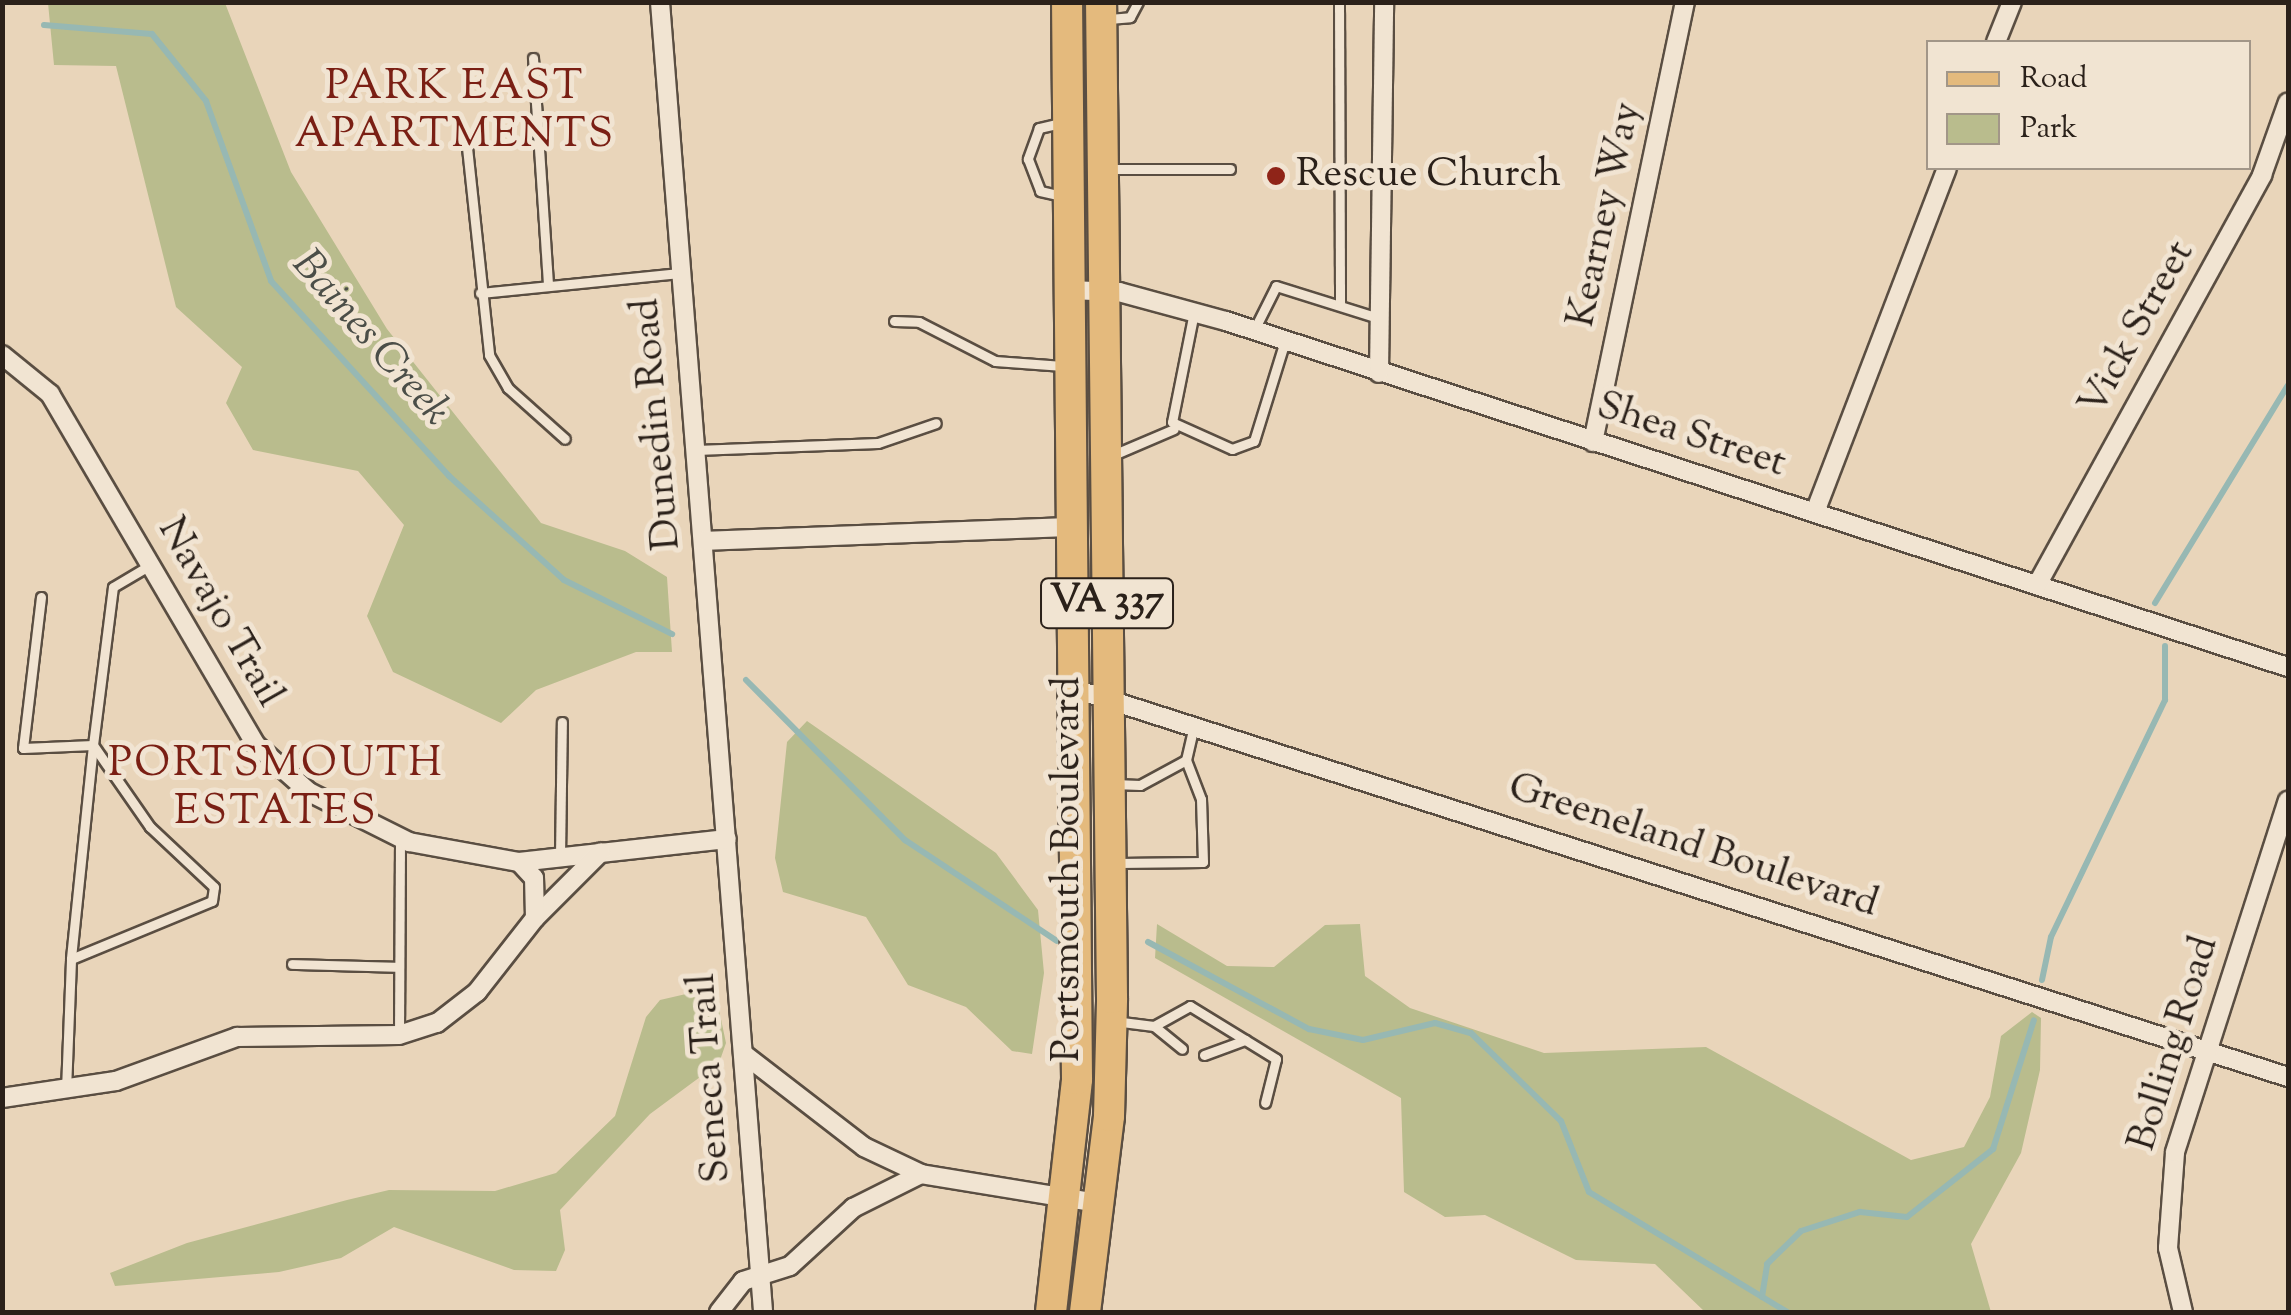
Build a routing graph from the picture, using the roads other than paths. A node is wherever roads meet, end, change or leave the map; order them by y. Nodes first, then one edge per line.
1 (660, 2) edge
2 (1067, 2) edge
3 (1138, 2) edge
4 (1339, 2) edge
5 (1384, 2) edge
6 (1685, 2) edge
7 (2012, 2) edge
8 (1101, 11) edge
9 (1997, 40) edge
10 (532, 58) dead end
11 (2288, 102) edge
12 (2285, 128) edge
13 (466, 138) dead end
14 (1230, 169) dead end
15 (1103, 170) junction
16 (1946, 170) edge
17 (680, 273) junction
18 (548, 286) junction
19 (1069, 290) junction
20 (1104, 291) junction
21 (480, 293) junction
22 (1340, 305) junction
23 (1194, 312) junction
24 (1380, 318) junction
25 (894, 321) dead end
26 (1254, 330) junction
27 (1285, 341) junction
28 (2, 355) edge
29 (1071, 366) junction
30 (1379, 373) junction
31 (936, 423) dead end
32 (1174, 429) junction
33 (566, 439) dead end
34 (1593, 442) junction
35 (696, 450) junction
36 (1106, 457) junction
37 (1815, 512) junction
38 (1073, 527) junction
39 (704, 541) junction
40 (150, 566) junction
41 (2037, 585) junction
42 (40, 597) dead end
43 (2288, 666) edge
44 (1075, 689) junction
45 (1108, 698) junction
46 (562, 722) dead end
47 (1194, 723) junction
48 (94, 745) junction
49 (1186, 760) junction
50 (1109, 784) junction
51 (2288, 801) edge
52 (400, 839) junction
53 (727, 840) junction
54 (601, 852) junction
55 (560, 857) junction
56 (518, 862) junction
57 (1110, 864) junction
58 (534, 918) junction
59 (71, 960) junction
60 (292, 964) dead end
61 (399, 967) junction
62 (1112, 1021) junction
63 (1154, 1026) junction
64 (399, 1035) junction
65 (1245, 1040) junction
66 (1182, 1049) dead end
67 (2207, 1049) junction
68 (745, 1055) junction
69 (1204, 1055) dead end
70 (2288, 1076) edge
71 (66, 1093) junction
72 (2, 1098) edge
73 (1265, 1102) dead end
74 (921, 1174) junction
75 (1066, 1198) junction
76 (1098, 1203) junction
77 (760, 1278) junction
78 (719, 1312) edge
79 (763, 1312) edge
80 (1051, 1312) edge
81 (1084, 1312) edge
82 (2183, 1312) edge

1 - 17 street, Dunedin Road
2 - 19 main road, Portsmouth Boulevard / VA 337
3 - 8 lane
4 - 22 lane
5 - 24 street
6 - 34 street, Kearney Way
7 - 9 street
8 - 15 main road, Portsmouth Boulevard / VA 337
10 - 18 lane
11 - 12 street, Vick Street
12 - 41 street, Vick Street
13 - 21 lane
14 - 15 lane
15 - 20 main road, Portsmouth Boulevard / VA 337
16 - 37 street
17 - 18 lane
17 - 35 street, Dunedin Road
18 - 21 lane
19 - 20 street, Shea Street
19 - 29 main road, Portsmouth Boulevard / VA 337
20 - 23 street, Shea Street
20 - 36 main road, Portsmouth Boulevard / VA 337
21 - 33 lane
22 - 24 lane
22 - 26 lane
23 - 26 street, Shea Street
23 - 32 lane
24 - 30 street
25 - 29 lane
26 - 27 street, Shea Street
27 - 30 street, Shea Street
27 - 32 lane
28 - 40 street, Navajo Trail
29 - 38 main road, Portsmouth Boulevard / VA 337
30 - 34 street, Shea Street
31 - 35 lane
32 - 36 lane
34 - 37 street, Shea Street
35 - 39 street, Dunedin Road
36 - 45 main road, Portsmouth Boulevard / VA 337
37 - 41 street, Shea Street
38 - 39 street
38 - 44 main road, Portsmouth Boulevard / VA 337
39 - 53 street, Dunedin Road
40 - 48 lane
40 - 52 street, Navajo Trail
41 - 43 street, Shea Street
42 - 48 lane
44 - 45 street, Greeneland Boulevard
44 - 75 main road, Portsmouth Boulevard / VA 337
45 - 47 street, Greeneland Boulevard
45 - 50 main road, Portsmouth Boulevard / VA 337
46 - 55 lane
47 - 49 lane
47 - 67 street, Greeneland Boulevard
48 - 59 lane
48 - 59 lane
49 - 50 lane
49 - 57 lane
50 - 57 main road, Portsmouth Boulevard / VA 337
51 - 67 street, Bolling Road
52 - 56 street, Navajo Trail
52 - 61 lane
53 - 54 street, Navajo Trail
53 - 68 street, Seneca Trail
54 - 55 street, Navajo Trail
54 - 58 street
55 - 56 street, Navajo Trail
56 - 58 street
57 - 62 main road, Portsmouth Boulevard / VA 337
58 - 64 street
59 - 71 lane
60 - 61 lane
61 - 64 lane
62 - 63 lane
62 - 76 main road, Portsmouth Boulevard / VA 337
63 - 65 lane
63 - 66 lane
64 - 71 street
65 - 69 lane
65 - 73 lane
67 - 70 street, Greeneland Boulevard
67 - 82 street, Bolling Road
68 - 74 street
68 - 77 street, Seneca Trail
71 - 72 street
74 - 75 street
74 - 77 street
75 - 76 street
75 - 80 main road, Portsmouth Boulevard / VA 337
76 - 81 main road, Portsmouth Boulevard / VA 337
77 - 78 street
77 - 79 street, Seneca Trail

